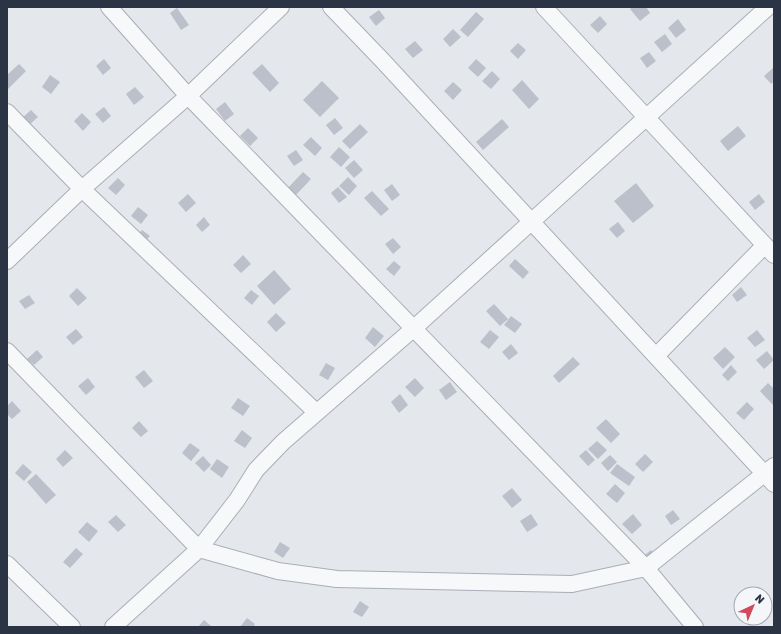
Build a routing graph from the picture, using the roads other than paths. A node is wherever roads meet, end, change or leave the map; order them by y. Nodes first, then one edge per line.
1 (109, 7) edge
2 (281, 7) edge
3 (331, 7) edge
4 (544, 7) edge
5 (768, 7) edge
6 (188, 96) junction
7 (7, 112) edge
8 (646, 118) junction
9 (82, 189) junction
10 (531, 221) junction
11 (769, 250) edge
12 (7, 261) edge
13 (413, 329) junction
14 (7, 351) edge
15 (656, 356) junction
16 (316, 412) junction
17 (771, 474) edge
18 (199, 548) junction
19 (7, 564) edge
20 (646, 568) junction
21 (72, 627) edge
22 (113, 627) edge
23 (695, 627) edge

1 - 6 street
2 - 6 street
3 - 10 street
4 - 8 street
5 - 8 street
6 - 9 street
6 - 13 street
7 - 9 street
8 - 10 street
8 - 11 street
9 - 12 street
9 - 16 street
10 - 13 street
10 - 15 street
11 - 15 street
13 - 16 street
13 - 20 street
14 - 18 street
15 - 17 street
16 - 18 street
17 - 20 street
18 - 20 street
18 - 22 street
19 - 21 street
20 - 23 street

